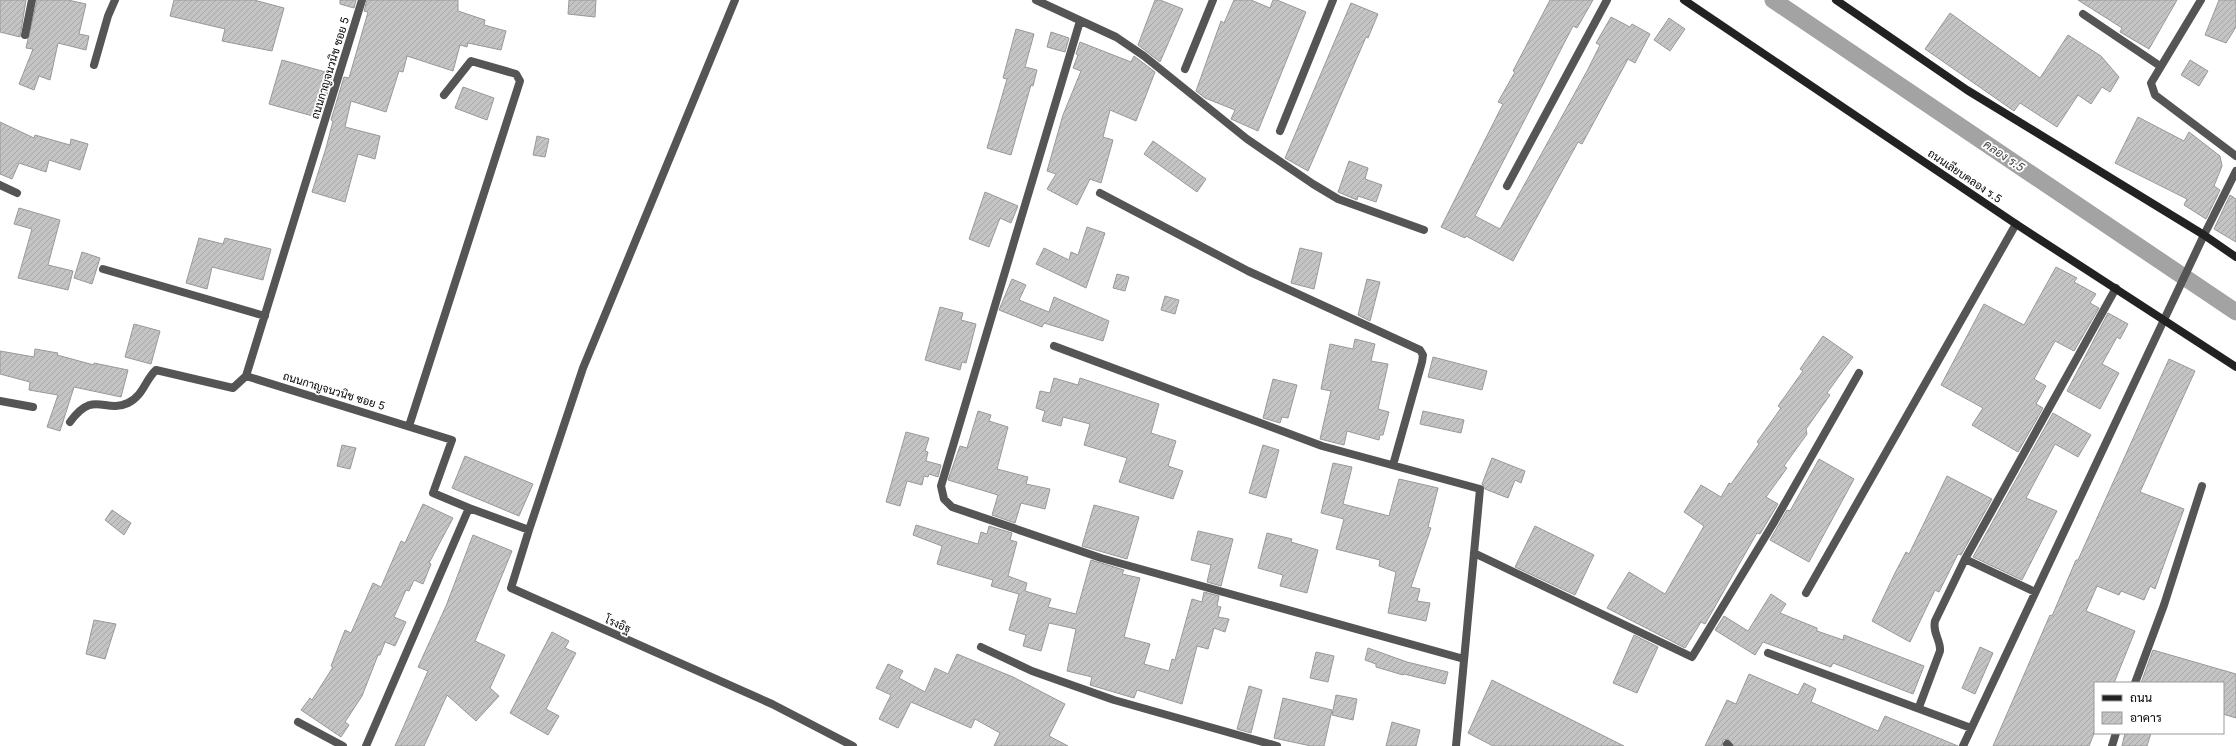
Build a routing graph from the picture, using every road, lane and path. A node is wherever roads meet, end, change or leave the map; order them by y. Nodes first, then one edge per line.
1 (32, 0) edge
2 (115, 0) edge
3 (362, 0) edge
4 (735, 0) edge
5 (1036, 0) edge
6 (1213, 0) edge
7 (1333, 0) edge
8 (1607, 0) edge
9 (1684, 0) edge
10 (1836, 0) edge
11 (2201, 0) edge
12 (2083, 14) dead end
13 (1080, 21) junction
14 (25, 35) dead end
15 (94, 64) dead end
16 (2160, 66) junction
17 (1185, 69) dead end
18 (444, 95) dead end
19 (1280, 131) dead end
20 (2236, 156) edge
21 (2236, 171) edge
22 (0, 184) edge
23 (1507, 186) dead end
24 (17, 193) dead end
25 (1100, 193) dead end
26 (2016, 224) junction
27 (1424, 230) dead end
28 (2204, 235) junction
29 (2236, 257) edge
30 (103, 269) dead end
31 (2116, 288) junction
32 (265, 316) junction
33 (2164, 320) junction
34 (1054, 346) dead end
35 (2236, 367) edge
36 (1858, 373) dead end
37 (246, 376) junction
38 (0, 401) edge
39 (33, 407) dead end
40 (70, 422) dead end
41 (409, 426) junction
42 (1393, 465) junction
43 (2202, 486) dead end
44 (469, 508) junction
45 (529, 530) junction
46 (1474, 553) junction
47 (1965, 559) junction
48 (2035, 592) junction
49 (1806, 593) dead end
50 (981, 647) dead end
51 (1768, 653) dead end
52 (1464, 659) junction
53 (2135, 682) edge
54 (1919, 707) junction
55 (298, 722) dead end
56 (1971, 728) junction
57 (2116, 734) edge
58 (343, 746) edge
59 (366, 746) edge
60 (853, 746) edge
61 (1277, 746) edge
62 (1456, 746) edge
63 (1963, 746) edge
64 (2112, 746) edge

1 - 14 street
2 - 15 street
3 - 32 street, ถนนกาญจนวนิช ซอย 5
4 - 45 street
5 - 13 street
6 - 17 street
7 - 19 street
8 - 23 street
9 - 26 street, ถนนเลียบคลอง ร.5
10 - 28 street
11 - 16 street
12 - 16 street
13 - 27 street
13 - 52 street
16 - 20 street
18 - 41 street
21 - 28 street
22 - 24 street
25 - 42 street
26 - 31 street, ถนนเลียบคลอง ร.5
26 - 49 street
28 - 29 street
28 - 33 street
30 - 32 street
31 - 33 street, ถนนเลียบคลอง ร.5
31 - 47 street
32 - 37 street, ถนนกาญจนวนิช ซอย 5
33 - 35 street, ถนนเลียบคลอง ร.5
33 - 48 street
34 - 42 street
36 - 46 street
37 - 40 street
37 - 41 street, ถนนกาญจนวนิช ซอย 5
38 - 39 street
41 - 44 street, ถนนกาญจนวนิช ซอย 5
42 - 46 street
43 - 53 street
44 - 45 street
44 - 59 street
45 - 60 street, โรงอิฐ
46 - 52 street
47 - 48 street
47 - 54 street
48 - 56 street
50 - 61 street
51 - 54 street
52 - 62 street
54 - 56 street
55 - 58 street
56 - 63 street
57 - 64 street

